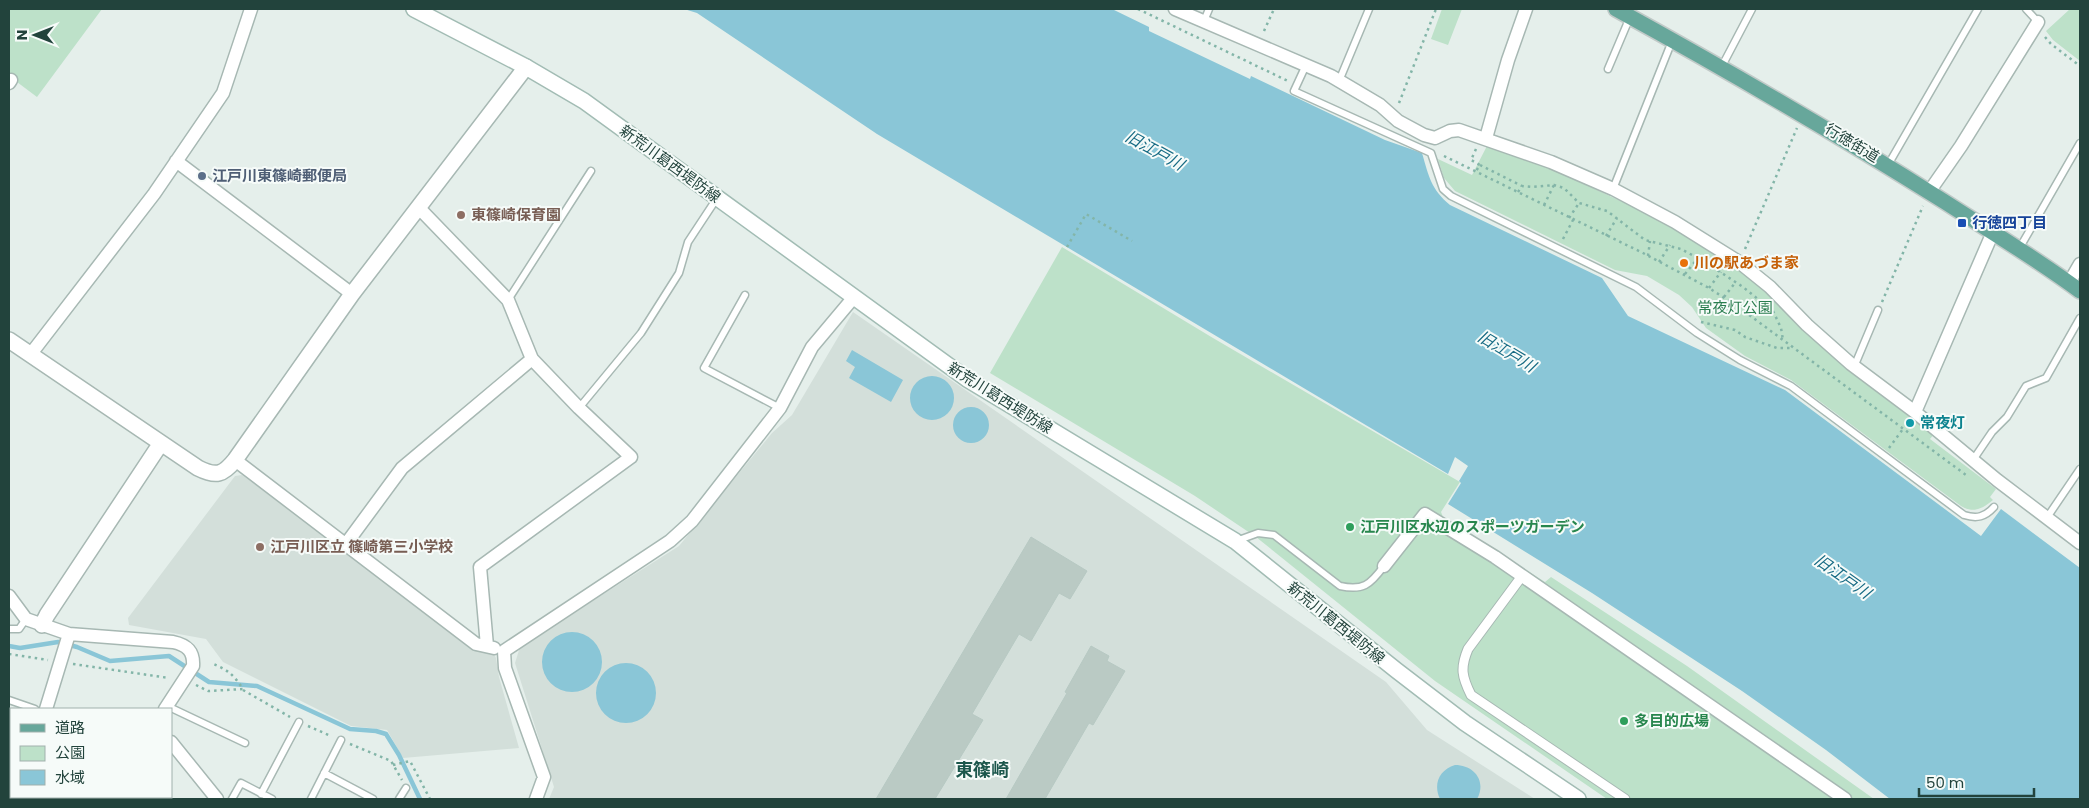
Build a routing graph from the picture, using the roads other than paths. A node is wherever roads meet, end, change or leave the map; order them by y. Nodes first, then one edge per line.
1 (251, 9) edge
2 (414, 9) edge
3 (1175, 9) edge
4 (1209, 9) edge
5 (1369, 9) edge
6 (1526, 9) edge
7 (1752, 9) edge
8 (1978, 9) edge
9 (2026, 9) edge
10 (1620, 11) edge
11 (1204, 21) junction
12 (2038, 22) joint
13 (1672, 40) junction
14 (1306, 65) junction
15 (526, 67) junction
16 (1608, 68) dead end
17 (1721, 68) junction
18 (1339, 81) junction
19 (1486, 138) junction
20 (2080, 143) edge
21 (176, 161) junction
22 (1888, 165) junction
23 (591, 171) dead end
24 (1613, 189) junction
25 (1929, 192) junction
26 (717, 198) junction
27 (418, 207) junction
28 (1993, 232) junction
29 (2019, 249) junction
30 (2080, 264) edge
31 (2075, 287) edge
32 (352, 294) junction
33 (745, 295) dead end
34 (854, 297) junction
35 (508, 300) junction
36 (1878, 310) road end
37 (2080, 318) edge
38 (9, 340) edge
39 (30, 355) junction
40 (532, 359) junction
41 (1854, 367) junction
42 (579, 408) junction
43 (780, 408) junction
44 (1915, 412) junction
45 (161, 443) junction
46 (235, 460) junction
47 (1974, 460) junction
48 (2080, 469) edge
49 (1994, 507) dead end
50 (2046, 519) junction
51 (1235, 541) junction
52 (2080, 543) edge
53 (346, 544) junction
54 (1384, 566) joint
55 (1522, 576) junction
56 (9, 596) edge
57 (26, 620) junction
58 (42, 625) junction
59 (9, 629) edge
60 (67, 641) junction
61 (487, 646) junction
62 (504, 651) junction
63 (9, 700) edge
64 (166, 707) edge
65 (32, 708) edge
66 (46, 708) edge
67 (172, 710) edge
68 (299, 722) road end
69 (341, 740) road end
70 (172, 743) edge
71 (245, 743) dead end
72 (324, 773) junction
73 (406, 788) dead end
74 (261, 794) junction
75 (217, 799) edge
76 (232, 799) edge
77 (272, 799) edge
78 (311, 799) edge
79 (373, 799) edge
80 (399, 799) edge
81 (536, 799) edge
82 (1578, 799) edge
83 (1625, 799) edge
84 (1845, 799) edge

1 - 21 street
2 - 15 main road, 新荒川葛西堤防線
3 - 11 street
4 - 11 lane
5 - 18 lane
6 - 19 street
7 - 17 lane
8 - 22 lane
9 - 12 lane
10 - 13 main road, 行徳街道
10 - 16 lane
11 - 14 street
12 - 25 street
13 - 17 main road, 行徳街道
13 - 24 lane
14 - 18 street
14 - 49 lane
15 - 26 main road, 新荒川葛西堤防線
15 - 27 main road
17 - 22 main road, 行徳街道
18 - 19 street
19 - 24 street
20 - 29 lane
21 - 32 street
21 - 39 street
22 - 25 main road, 行徳街道
23 - 35 lane
24 - 41 street
25 - 28 main road, 行徳街道
26 - 34 main road, 新荒川葛西堤防線
26 - 42 lane
27 - 32 main road
27 - 35 street
28 - 29 main road, 行徳街道
28 - 44 street
29 - 31 main road, 行徳街道
30 - 31 street
32 - 46 main road
33 - 43 lane
34 - 43 street
34 - 51 main road, 新荒川葛西堤防線
35 - 40 street
36 - 41 lane
37 - 47 lane
38 - 39 main road
39 - 45 main road
40 - 42 street
40 - 53 street
41 - 44 street
42 - 61 street
43 - 62 street
44 - 47 street
45 - 46 main road
45 - 58 main road
46 - 53 street
47 - 50 street
48 - 50 lane
50 - 52 street
51 - 54 lane
51 - 82 main road, 新荒川葛西堤防線
53 - 61 street
54 - 55 street
55 - 83 street
55 - 84 street
56 - 57 street
57 - 58 street
57 - 59 lane
58 - 60 street
60 - 64 street
60 - 66 street
61 - 62 street
62 - 81 street
63 - 65 lane
67 - 71 lane
68 - 74 lane
69 - 72 lane
70 - 75 street
72 - 78 lane
72 - 79 lane
73 - 80 lane
74 - 76 lane
74 - 77 lane

